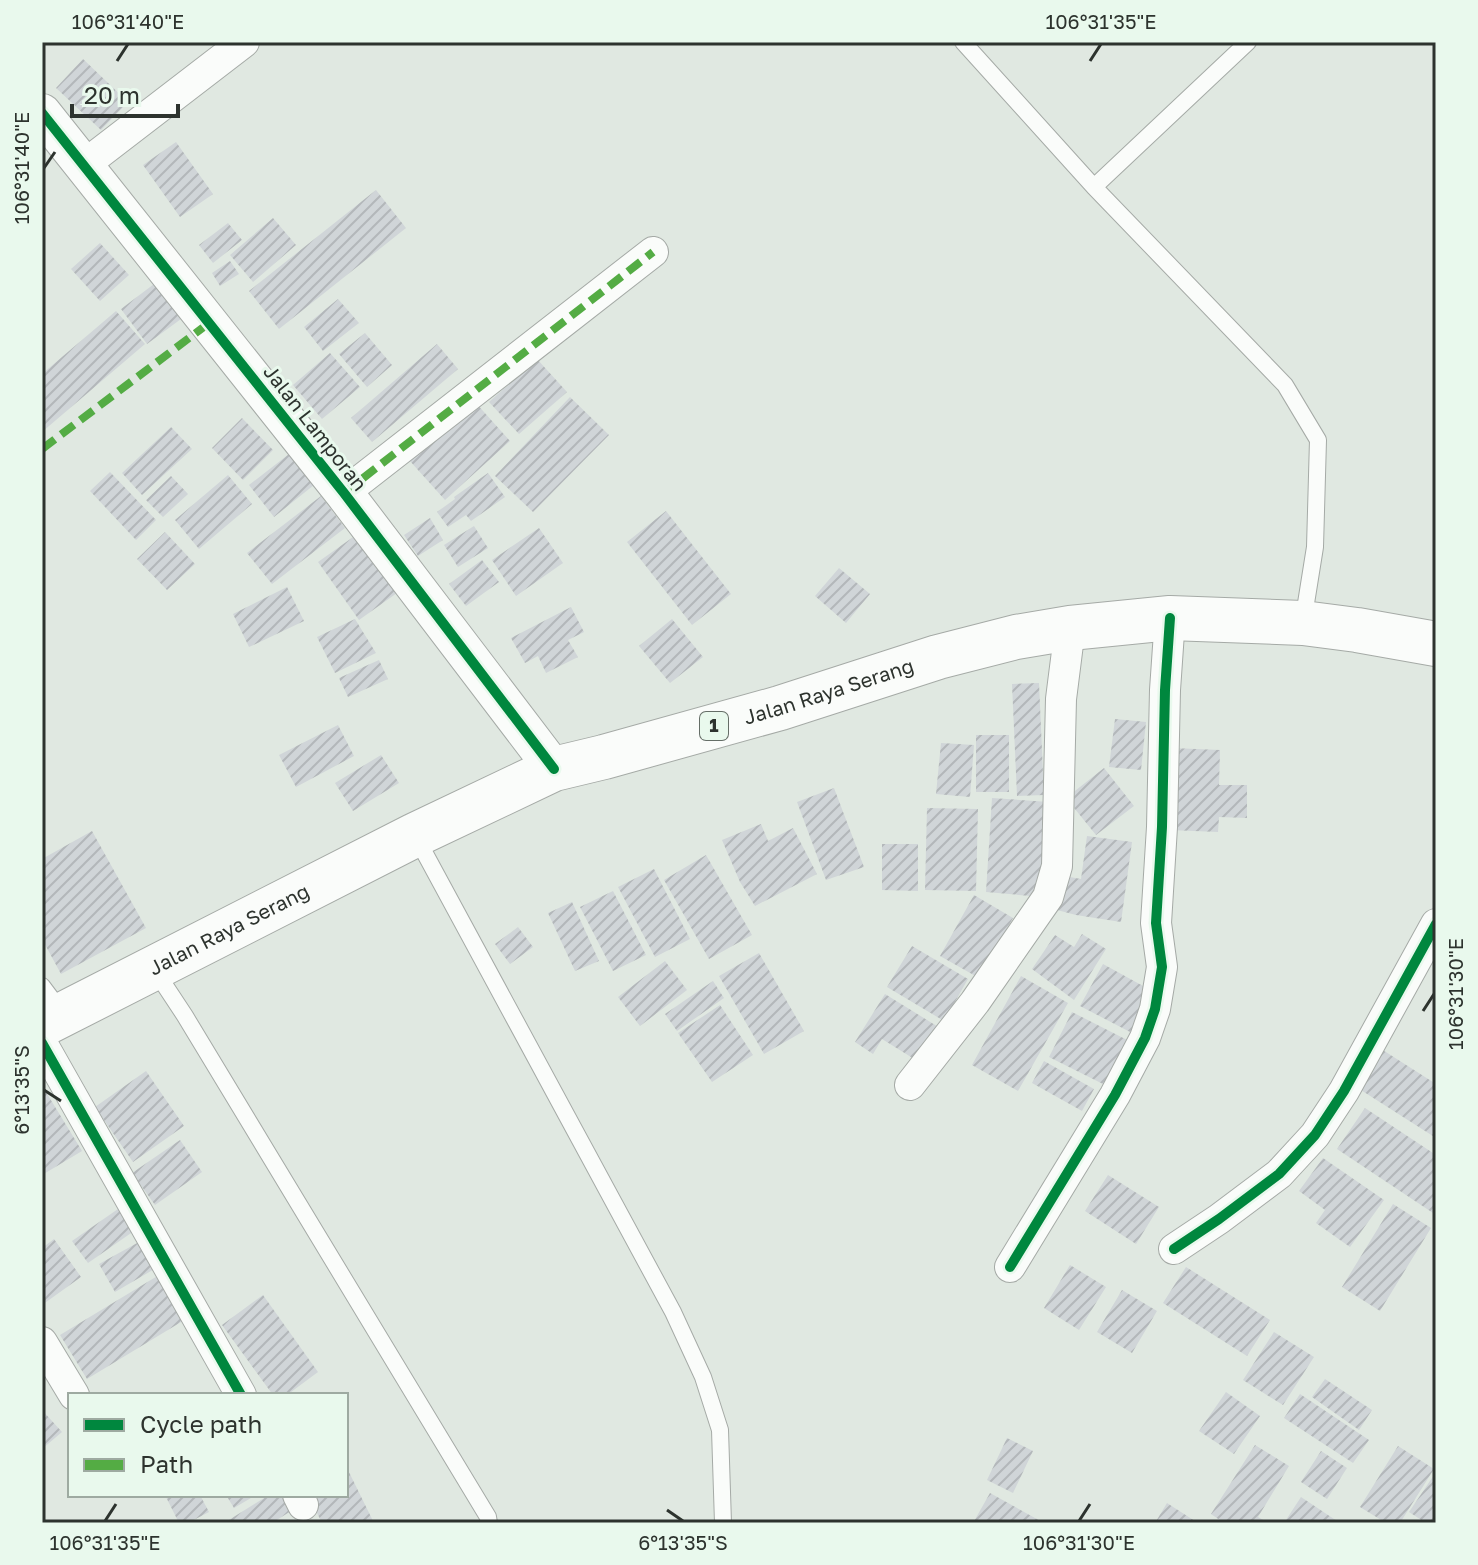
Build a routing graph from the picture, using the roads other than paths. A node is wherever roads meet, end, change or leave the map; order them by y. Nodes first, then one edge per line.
1 (244, 42) edge
2 (963, 42) edge
3 (1248, 42) edge
4 (42, 113) edge
5 (84, 165) junction
6 (1094, 187) junction
7 (653, 252) dead end
8 (344, 493) junction
9 (1170, 618) junction
10 (1303, 623) junction
11 (1070, 628) junction
12 (1436, 644) edge
13 (554, 769) junction
14 (415, 835) junction
15 (1436, 924) edge
16 (154, 968) junction
17 (47, 1017) edge
18 (910, 1085) dead end
19 (1174, 1249) dead end
20 (1010, 1267) dead end
21 (42, 1342) edge
22 (73, 1393) edge
23 (240, 1393) edge
24 (489, 1523) edge
25 (723, 1523) edge

1 - 5 street
2 - 6 lane
3 - 6 lane
4 - 5 street, Jalan Lamporan
5 - 8 street, Jalan Lamporan
6 - 10 lane
7 - 8 street
8 - 13 street, Jalan Lamporan
9 - 10 highway, Jalan Raya Serang / 1
9 - 11 highway, Jalan Raya Serang / 1
9 - 20 street
10 - 12 highway, Jalan Raya Serang / 1
11 - 13 highway, Jalan Raya Serang / 1
11 - 18 street
13 - 14 highway, Jalan Raya Serang / 1
14 - 16 highway, Jalan Raya Serang / 1
14 - 25 lane
15 - 19 street
16 - 17 highway, Jalan Raya Serang / 1
16 - 24 lane
17 - 23 street
21 - 22 street

